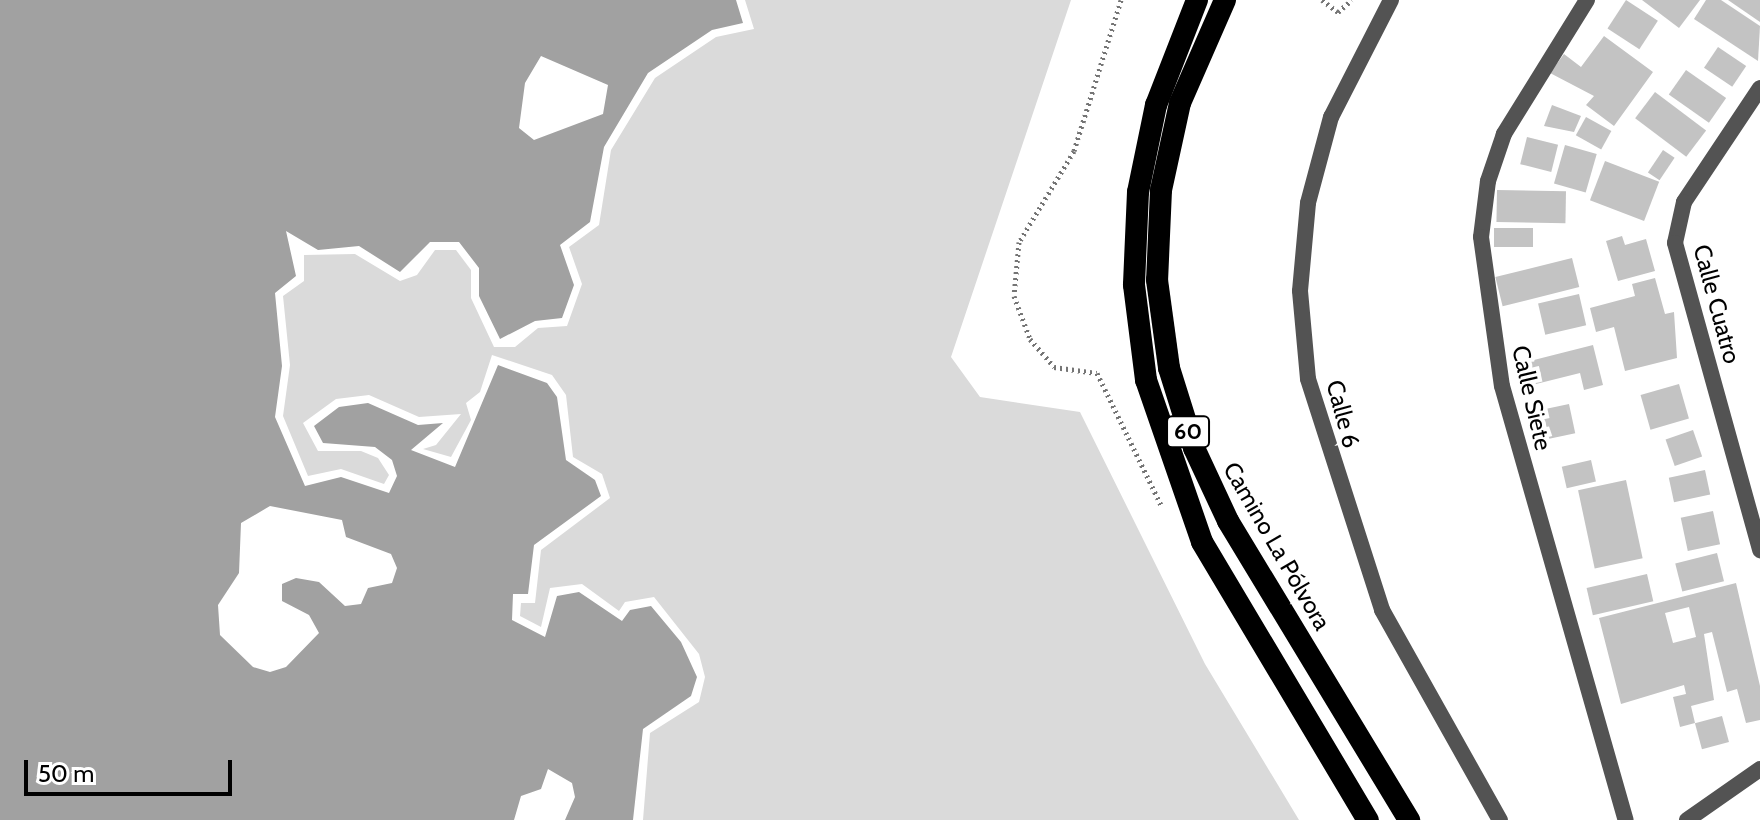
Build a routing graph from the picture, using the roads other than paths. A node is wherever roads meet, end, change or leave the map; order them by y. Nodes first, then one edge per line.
1 (1197, 0) edge
2 (1225, 0) edge
3 (1391, 0) edge
4 (1587, 0) edge
5 (1760, 88) edge
6 (1760, 550) edge
7 (1760, 769) edge
8 (1368, 820) edge
9 (1409, 820) edge
10 (1500, 820) edge
11 (1626, 820) edge
12 (1687, 820) edge

1 - 8 highway, 60
2 - 9 highway, Camino La Pólvora / 60
3 - 10 street, Calle 6
4 - 11 street, Calle Siete
5 - 6 street, Calle Cuatro
7 - 12 street

